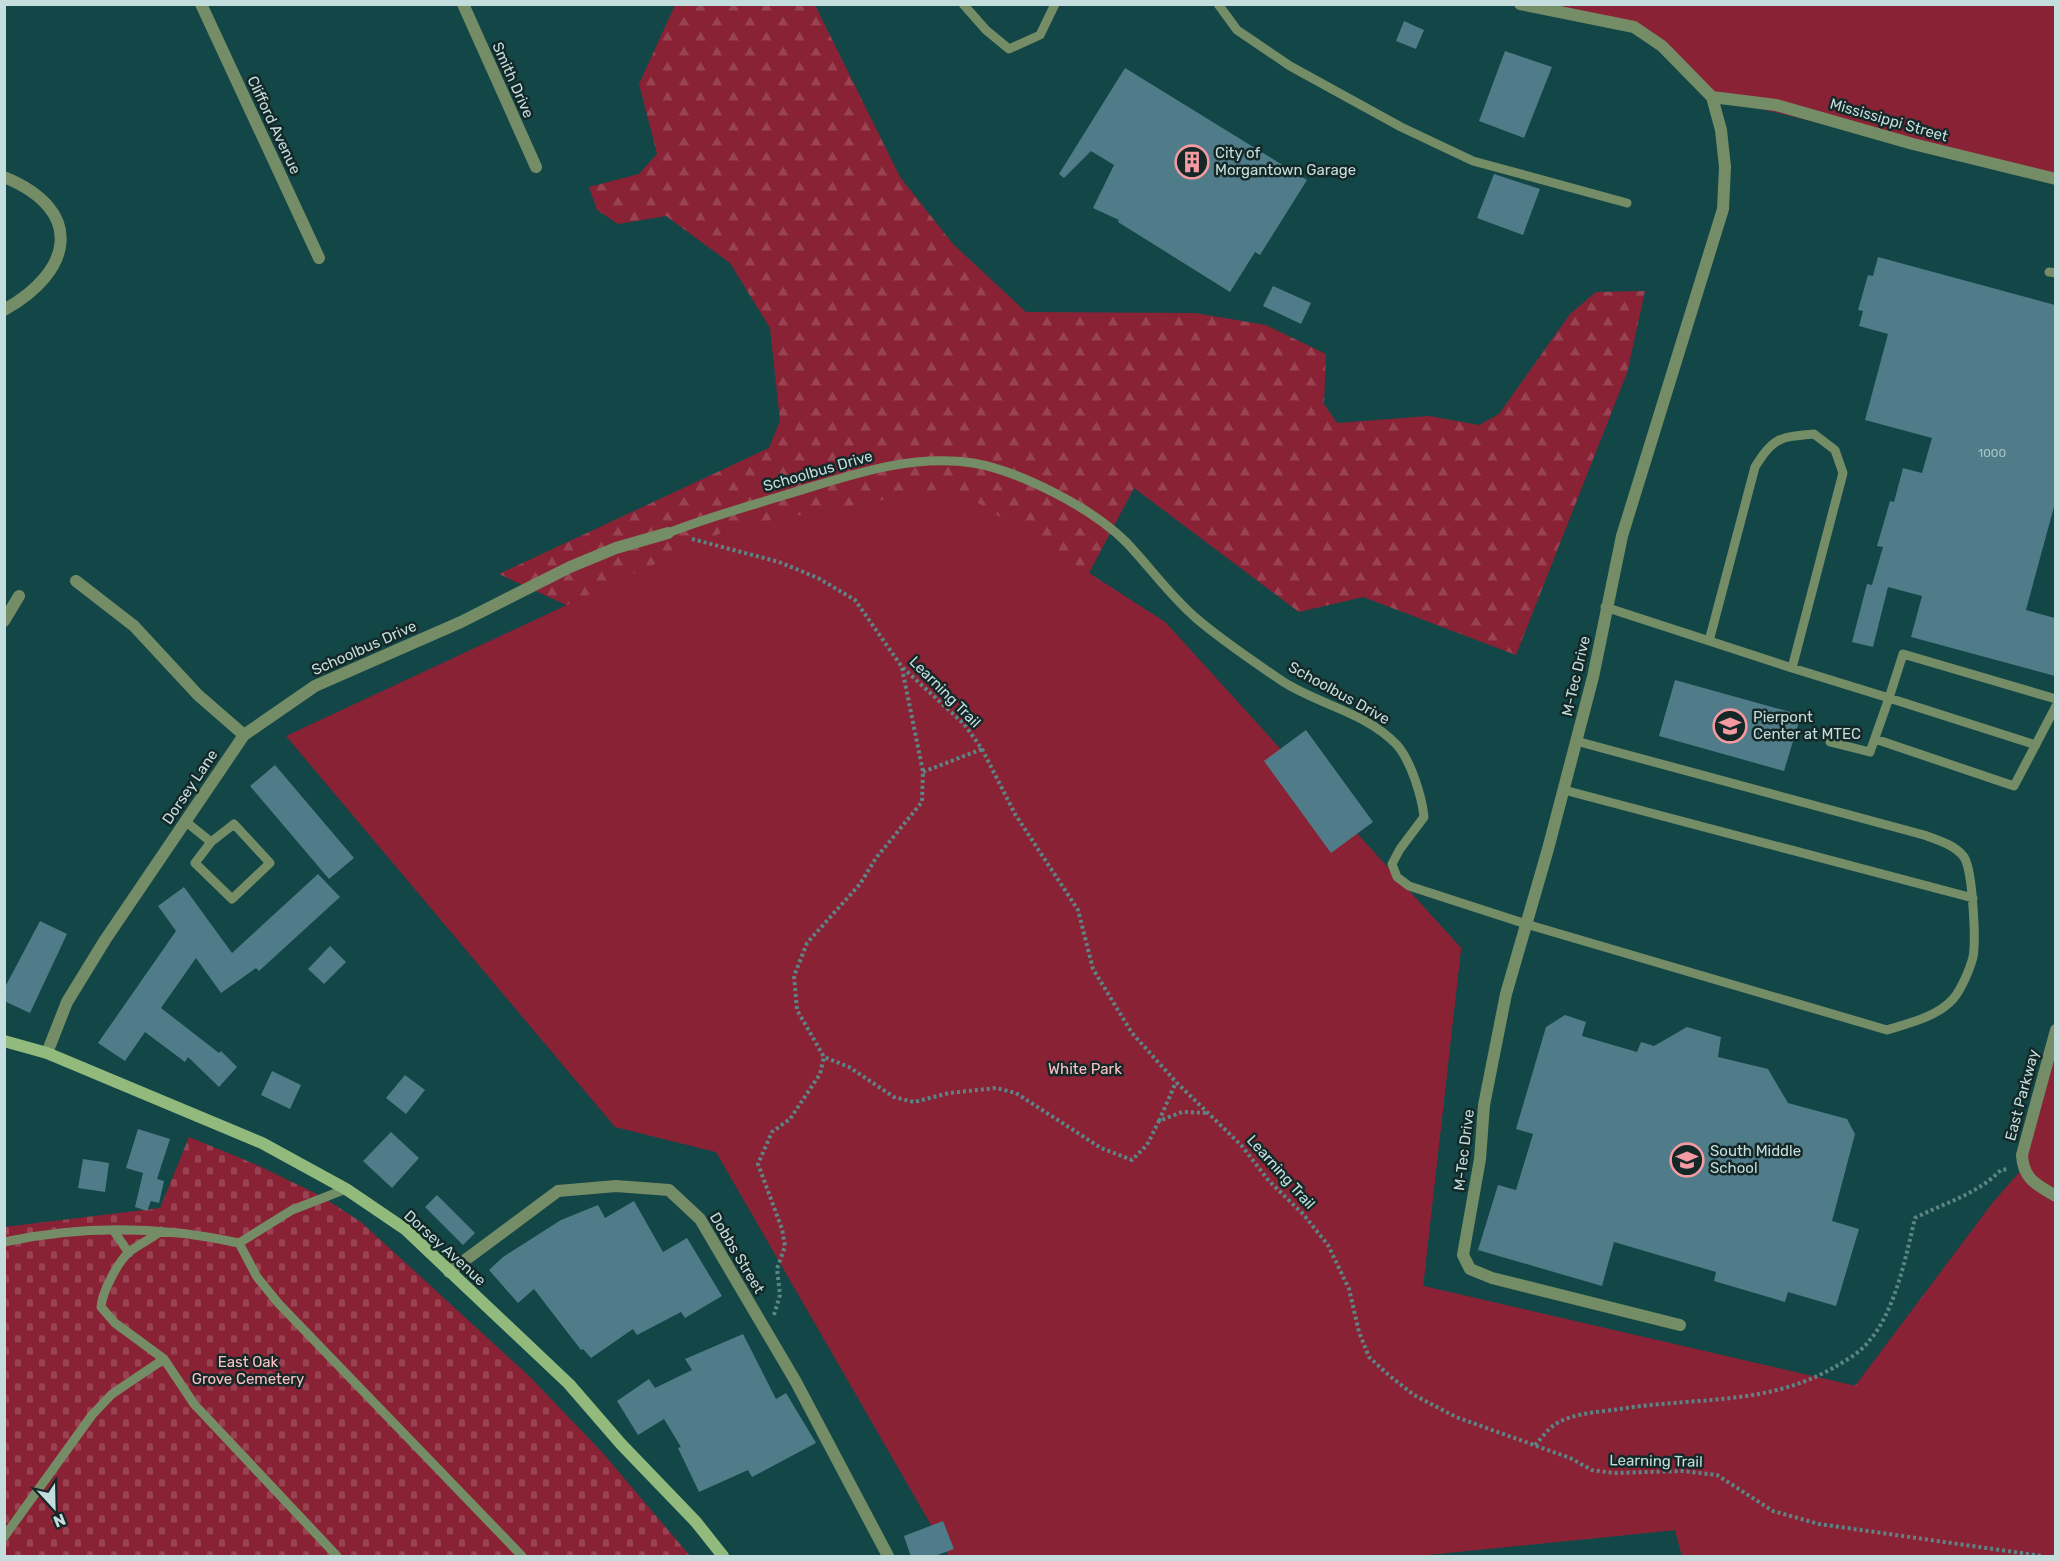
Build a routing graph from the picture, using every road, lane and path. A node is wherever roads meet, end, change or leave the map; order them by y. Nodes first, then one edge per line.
1 (201, 4) edge
2 (963, 4) edge
3 (1055, 4) edge
4 (1218, 4) edge
5 (1520, 4) edge
6 (463, 5) edge
7 (1712, 97) junction
8 (536, 167) dead end
9 (4, 177) edge
10 (2055, 179) edge
11 (1628, 203) dead end
12 (319, 258) dead end
13 (4, 310) edge
14 (668, 532) junction
15 (76, 581) dead end
16 (20, 596) dead end
17 (1605, 607) junction
18 (4, 621) edge
19 (1709, 641) junction
20 (902, 667) junction
21 (1792, 668) junction
22 (1888, 698) junction
23 (2055, 699) edge
24 (2055, 706) edge
25 (244, 735) junction
26 (1875, 739) junction
27 (1576, 741) junction
28 (1830, 742) dead end
29 (2036, 745) junction
30 (982, 749) junction
31 (923, 772) junction
32 (1563, 790) junction
33 (185, 821) junction
34 (211, 842) junction
35 (1973, 898) junction
36 (1526, 924) junction
37 (2055, 1030) edge
38 (4, 1041) edge
39 (47, 1053) junction
40 (824, 1057) junction
41 (1176, 1082) junction
42 (1208, 1113) junction
43 (1158, 1121) junction
44 (2022, 1169) junction
45 (346, 1189) junction
46 (2055, 1196) edge
47 (113, 1230) junction
48 (161, 1231) junction
49 (4, 1242) edge
50 (239, 1244) junction
51 (129, 1253) junction
52 (449, 1272) junction
53 (1680, 1325) dead end
54 (768, 1335) junction
55 (164, 1359) junction
56 (1535, 1445) junction
57 (4, 1537) edge
58 (337, 1557) edge
59 (522, 1557) edge
60 (723, 1557) edge
61 (888, 1557) edge
62 (2042, 1557) edge

1 - 12 street, Clifford Avenue
2 - 3 lane
4 - 11 lane
5 - 7 street, M-Tec Drive
6 - 8 street, Smith Drive
7 - 10 street, Mississippi Street
7 - 17 street, M-Tec Drive
9 - 13 street
14 - 20 path, Learning Trail
14 - 25 street, Schoolbus Drive
14 - 36 lane, Schoolbus Drive
15 - 25 street
16 - 18 street
17 - 19 lane
17 - 27 street, M-Tec Drive
19 - 21 lane
19 - 21 lane
20 - 30 path, Learning Trail
20 - 31 path
21 - 22 lane
22 - 23 lane
22 - 26 lane
22 - 29 lane
24 - 29 lane
25 - 33 street, Dorsey Lane
26 - 28 lane
26 - 29 lane
27 - 32 street, M-Tec Drive
27 - 35 lane
30 - 31 path
30 - 41 path, Learning Trail
31 - 40 path
32 - 35 lane
32 - 36 street, M-Tec Drive
33 - 34 lane
33 - 39 street, Dorsey Lane
34 - 34 lane
35 - 36 lane
36 - 53 street, M-Tec Drive
37 - 44 street, East Parkway
38 - 39 street, Dorsey Avenue
39 - 45 street, Dorsey Avenue
40 - 43 path
40 - 54 path
41 - 42 path, Learning Trail
41 - 43 path
42 - 43 path
42 - 56 path, Learning Trail
44 - 46 street
44 - 56 path
45 - 50 lane
45 - 52 street, Dorsey Avenue
47 - 48 lane
47 - 49 lane
47 - 51 lane
48 - 50 lane
48 - 51 lane
50 - 59 lane
51 - 55 lane
52 - 54 street, Dobbs Street
52 - 60 street, Dorsey Avenue
54 - 61 street, Dobbs Street
55 - 57 lane
55 - 58 lane
56 - 62 path, Learning Trail

